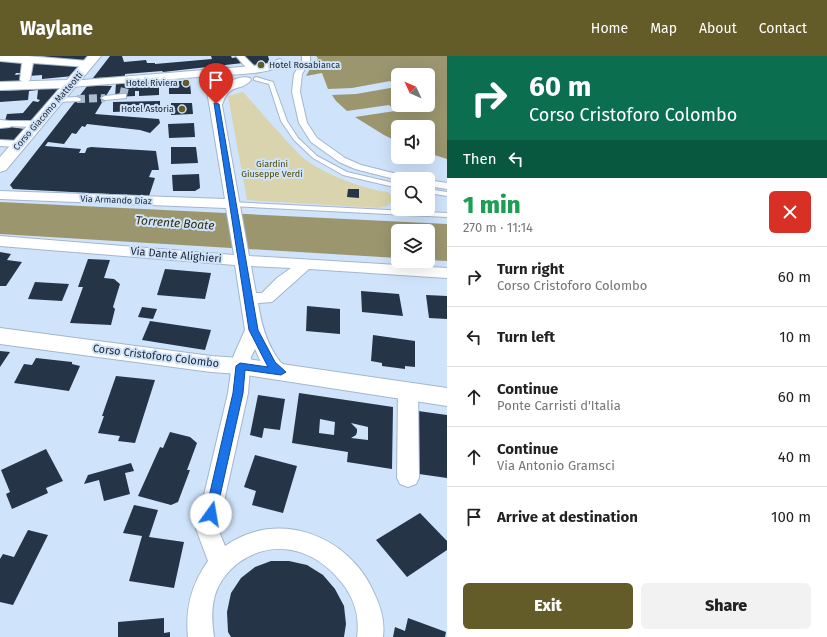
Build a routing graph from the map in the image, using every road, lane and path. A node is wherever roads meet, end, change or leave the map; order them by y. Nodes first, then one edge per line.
1 (240, 56) edge
2 (306, 56) edge
3 (14, 57) edge
4 (0, 58) edge
5 (28, 59) junction
6 (280, 59) edge
7 (92, 60) edge
8 (226, 71) junction
9 (254, 75) junction
10 (187, 76) junction
11 (215, 78) junction
12 (25, 80) dead end
13 (71, 84) junction
14 (0, 86) edge
15 (123, 96) dead end
16 (105, 98) tunnel mouth
17 (77, 99) tunnel mouth
18 (58, 100) junction
19 (216, 104) junction
20 (3, 124) edge
21 (37, 124) junction
22 (0, 143) edge
23 (19, 144) junction
24 (0, 167) edge
25 (391, 175) edge
26 (391, 184) edge
27 (435, 184) edge
28 (447, 186) edge
29 (435, 192) edge
30 (447, 194) edge
31 (0, 195) edge
32 (233, 208) junction
33 (447, 215) edge
34 (0, 241) edge
35 (241, 256) junction
36 (303, 265) junction
37 (447, 273) edge
38 (249, 298) junction
39 (254, 330) junction
40 (0, 336) edge
41 (240, 366) junction
42 (281, 372) junction
43 (408, 391) junction
44 (447, 397) edge
45 (408, 478) dead end
46 (220, 562) junction
47 (201, 637) edge
48 (370, 637) edge

1 - 9 street
2 - 25 street
3 - 4 street
3 - 5 street
5 - 7 street
5 - 12 street
6 - 9 street
7 - 13 main road, Corso Giacomo Matteotti
8 - 9 street
8 - 10 street
8 - 11 street
9 - 11 street
9 - 19 street
9 - 26 lane
10 - 11 street
10 - 13 street
11 - 19 street
13 - 14 main road
13 - 18 main road, Corso Giacomo Matteotti
15 - 16 street
17 - 18 street
18 - 21 main road, Corso Giacomo Matteotti
19 - 32 street
20 - 21 street
21 - 23 main road, Corso Giacomo Matteotti
22 - 23 street
23 - 24 main road, Corso Giacomo Matteotti
27 - 28 street
29 - 30 lane
31 - 32 street, Via Armando Diaz
32 - 33 lane
32 - 35 street
34 - 35 street, Via Dante Alighieri
35 - 36 street, Via Dante Alighieri
35 - 38 street
36 - 37 street, Via Dante Alighieri
36 - 38 street
38 - 39 street
39 - 41 street
39 - 42 street
40 - 41 main road, Corso Cristoforo Colombo
41 - 42 main road, Corso Cristoforo Colombo
41 - 46 street
42 - 43 main road, Corso Cristoforo Colombo
43 - 44 main road, Corso Cristoforo Colombo
43 - 45 street
46 - 47 street
46 - 48 street

